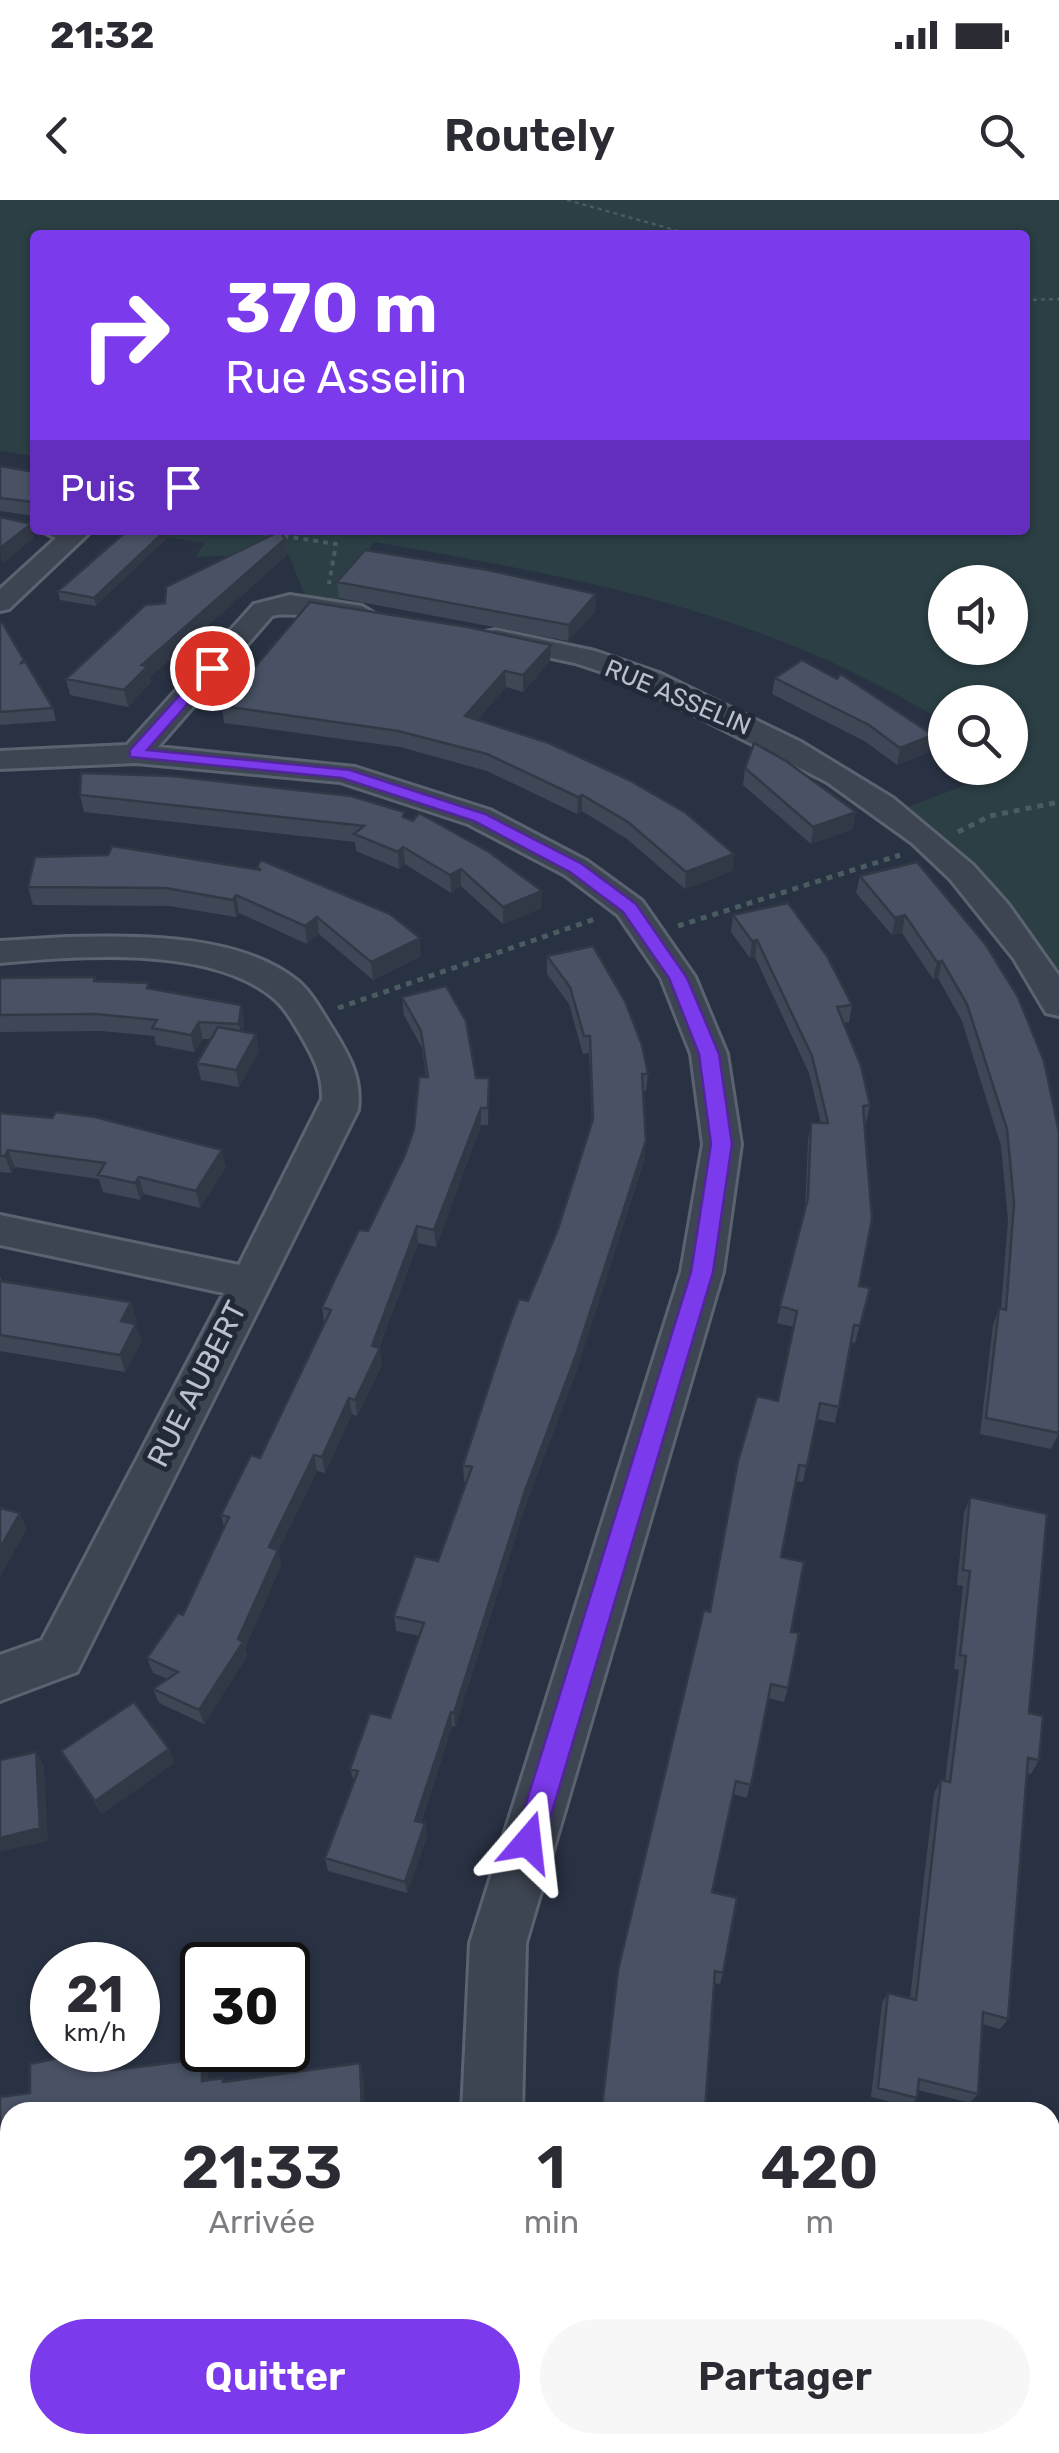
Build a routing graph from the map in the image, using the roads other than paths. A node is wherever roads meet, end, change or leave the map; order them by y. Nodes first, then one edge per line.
1 (74, 535) edge
2 (0, 603) edge
3 (382, 618) edge
4 (458, 630) edge
5 (136, 754) junction
6 (0, 760) edge
7 (0, 952) edge
8 (1058, 1001) edge
9 (0, 1230) edge
10 (249, 1284) junction
11 (0, 1678) edge
12 (492, 2102) edge

1 - 2 street
3 - 5 street
4 - 8 street, RUE ASSELIN
5 - 6 street
5 - 12 street
7 - 10 street
9 - 10 street, RUE AUBERT
10 - 11 street, RUE AUBERT

